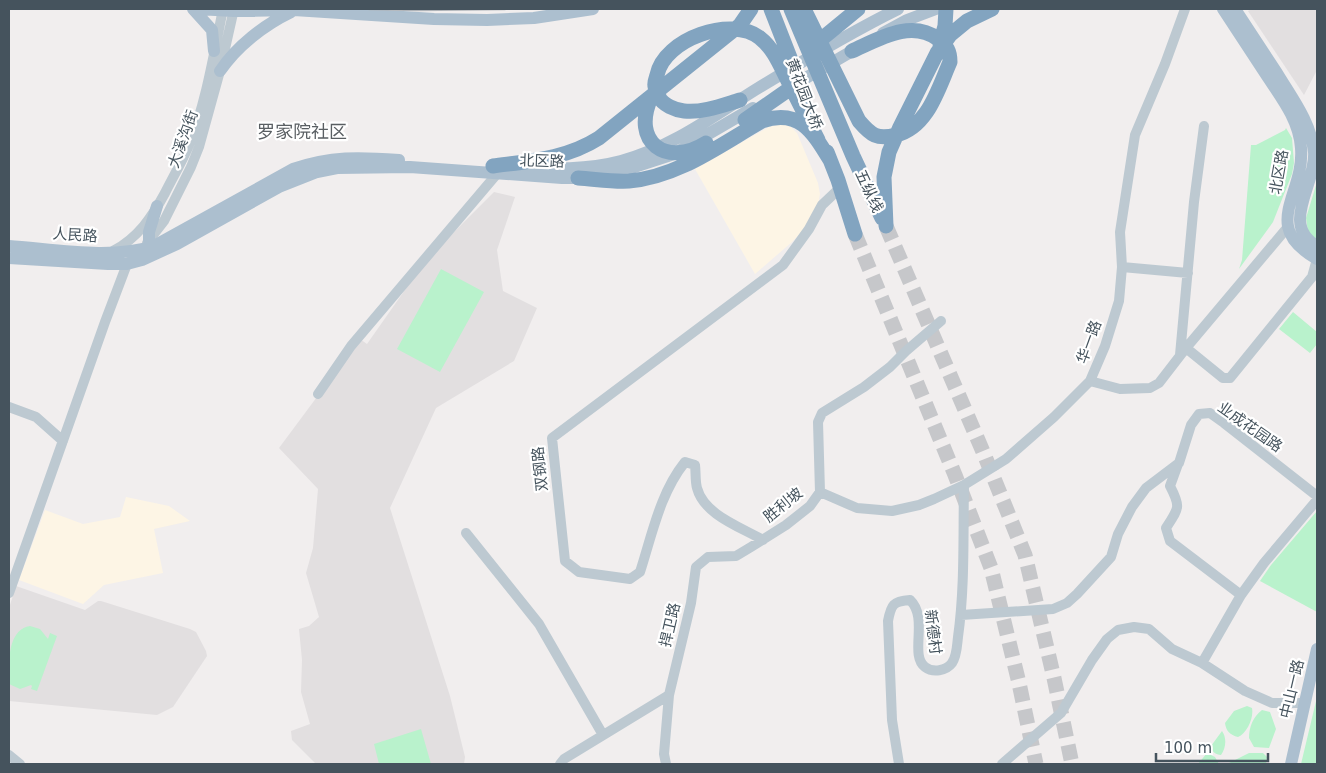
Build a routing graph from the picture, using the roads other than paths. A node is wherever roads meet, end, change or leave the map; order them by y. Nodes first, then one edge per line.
1 (193, 9) edge
2 (197, 9) edge
3 (593, 9) edge
4 (751, 9) edge
5 (771, 9) edge
6 (791, 9) edge
7 (804, 9) edge
8 (858, 9) edge
9 (898, 9) edge
10 (936, 9) edge
11 (946, 9) edge
12 (1185, 9) edge
13 (1223, 9) edge
14 (1235, 9) edge
15 (228, 10) edge
16 (294, 10) junction
17 (990, 10) edge
18 (214, 51) junction
19 (852, 51) junction
20 (937, 53) junction
21 (220, 71) junction
22 (809, 76) junction
23 (777, 77) junction
24 (651, 96) junction
25 (740, 100) junction
26 (1204, 126) dead end
27 (818, 140) junction
28 (853, 156) joint
29 (830, 160) junction
30 (494, 170) junction
31 (578, 178) junction
32 (839, 183) junction
33 (157, 206) junction
34 (1287, 228) junction
35 (855, 234) tunnel mouth
36 (151, 243) junction
37 (177, 244) junction
38 (9, 246) edge
39 (1317, 246) edge
40 (139, 251) junction
41 (108, 254) junction
42 (9, 258) edge
43 (1317, 259) edge
44 (128, 264) junction
45 (1122, 267) junction
46 (1188, 273) junction
47 (941, 321) dead end
48 (1183, 352) junction
49 (1090, 381) junction
50 (318, 394) dead end
51 (9, 407) edge
52 (63, 441) junction
53 (1179, 463) junction
54 (964, 485) junction
55 (820, 492) junction
56 (1317, 496) edge
57 (1317, 500) edge
58 (466, 533) dead end
59 (763, 540) junction
60 (9, 593) edge
61 (1241, 595) junction
62 (961, 615) junction
63 (1317, 649) edge
64 (1202, 663) junction
65 (1317, 682) edge
66 (669, 695) junction
67 (1305, 703) junction
68 (603, 735) junction
69 (9, 755) edge
70 (20, 764) edge
71 (560, 764) edge
72 (666, 764) edge
73 (900, 764) edge
74 (1002, 764) edge
75 (1291, 764) edge
76 (1300, 764) edge

1 - 18 main road
2 - 15 main road
3 - 16 main road
4 - 24 highway
5 - 29 highway, 黄花园大桥
6 - 28 highway, 黄花园大桥
7 - 19 highway
8 - 23 highway
9 - 23 main road, 北区路
10 - 19 main road, 北区路
11 - 20 highway
12 - 45 street, 华一路
13 - 34 main road, 北区路
14 - 39 main road, 北区路
15 - 16 main road
15 - 18 street, 大溪沟街
15 - 21 street, 大溪沟街
16 - 21 main road
17 - 20 highway
18 - 33 street, 大溪沟街
19 - 22 main road, 北区路
20 - 28 highway, 五纵线
21 - 36 street, 大溪沟街
22 - 24 highway
22 - 31 main road, 北区路
23 - 25 main road, 北区路
24 - 30 highway
25 - 27 highway
25 - 30 main road, 北区路
26 - 46 street
27 - 29 highway
27 - 31 highway
29 - 32 highway, 黄花园大桥
30 - 31 main road, 北区路
30 - 36 main road, 北区路
30 - 37 main road, 北区路
30 - 50 street
32 - 35 highway, 五纵线
32 - 59 street, 双钢路
33 - 36 main road
33 - 41 street, 大溪沟街
34 - 43 main road
34 - 48 street
36 - 37 main road
36 - 40 main road, 北区路
37 - 44 main road, 北区路
38 - 41 main road, 人民路
40 - 41 main road, 人民路
40 - 44 street
42 - 44 main road, 人民路
43 - 48 street
44 - 52 street
45 - 46 street
45 - 49 street, 华一路
46 - 48 street
47 - 55 street
48 - 49 street
49 - 54 street, 华一路
51 - 52 street
52 - 60 street
53 - 56 street, 业成花园路
53 - 61 street, 业成花园路
53 - 62 street
54 - 55 street, 华一路
54 - 62 street, 新德村
55 - 59 street, 胜利坡
57 - 61 street
58 - 68 street
59 - 66 street, 捍卫路
61 - 64 street
62 - 73 street, 新德村
63 - 67 main road, 中山一路
64 - 67 street
64 - 74 street
65 - 76 main road, 中山一路
66 - 68 street
66 - 72 street, 捍卫路
67 - 75 main road, 中山一路
68 - 71 street
69 - 70 street

